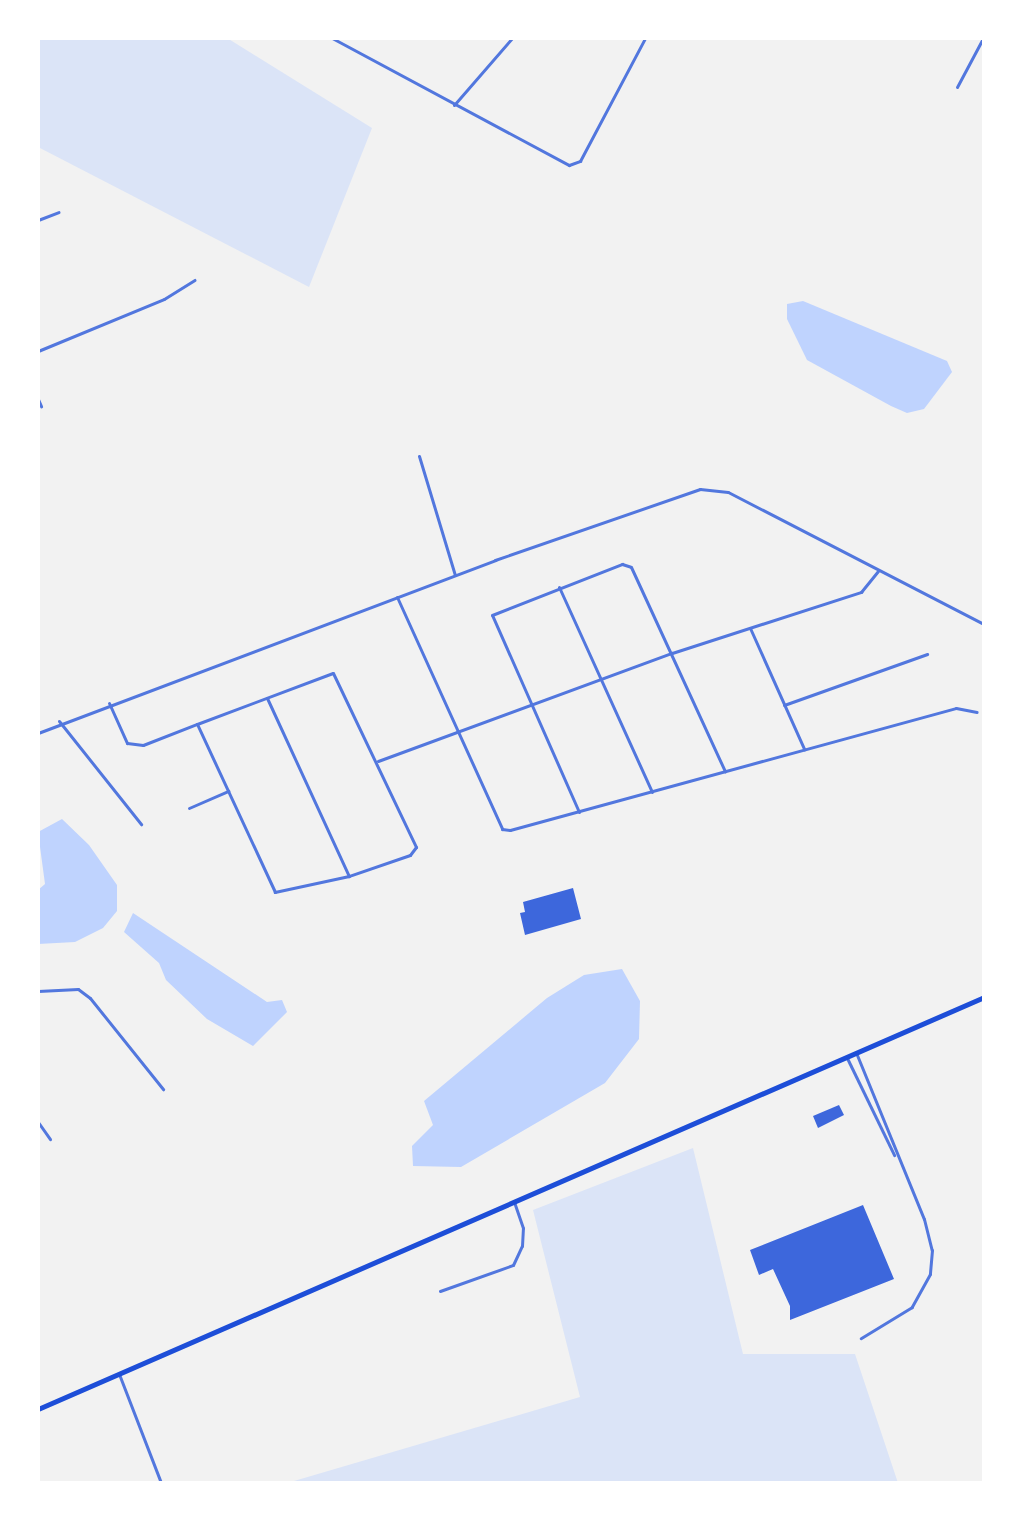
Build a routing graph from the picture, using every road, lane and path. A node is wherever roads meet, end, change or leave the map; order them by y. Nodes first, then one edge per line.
1 (332, 38) edge
2 (512, 38) edge
3 (645, 38) edge
4 (983, 38) edge
5 (957, 87) dead end
6 (454, 105) junction
7 (59, 212) dead end
8 (38, 220) edge
9 (194, 280) dead end
10 (38, 351) edge
11 (38, 399) edge
12 (41, 406) dead end
13 (419, 456) dead end
14 (878, 571) junction
15 (455, 575) junction
16 (559, 587) junction
17 (397, 597) junction
18 (984, 624) edge
19 (750, 628) junction
20 (672, 653) junction
21 (927, 654) dead end
22 (600, 679) junction
23 (266, 698) junction
24 (109, 703) junction
25 (529, 704) junction
26 (784, 705) junction
27 (977, 712) dead end
28 (59, 721) junction
29 (197, 724) junction
30 (458, 731) junction
31 (38, 733) edge
32 (804, 749) junction
33 (378, 761) junction
34 (725, 771) junction
35 (228, 791) junction
36 (653, 793) junction
37 (189, 808) dead end
38 (579, 812) junction
39 (141, 824) dead end
40 (349, 876) junction
41 (38, 991) edge
42 (984, 997) edge
43 (856, 1053) junction
44 (846, 1058) junction
45 (163, 1089) dead end
46 (38, 1122) edge
47 (50, 1139) dead end
48 (898, 1162) junction
49 (514, 1202) junction
50 (440, 1291) dead end
51 (861, 1338) dead end
52 (119, 1374) junction
53 (38, 1409) edge
54 (161, 1483) edge

1 - 6 street
2 - 6 street
3 - 6 street
4 - 5 street
7 - 8 street
9 - 10 street
11 - 12 street
13 - 15 street
14 - 15 street
14 - 18 street
14 - 19 street
15 - 17 street
16 - 20 street
16 - 22 street
16 - 25 street
17 - 24 street
17 - 30 street
19 - 20 street
19 - 26 street
20 - 22 street
20 - 34 street
21 - 26 street
22 - 25 street
22 - 36 street
23 - 29 street
23 - 33 street
23 - 40 street
24 - 28 street
24 - 29 street
25 - 30 street
25 - 38 street
26 - 32 street
27 - 32 street
28 - 31 street
28 - 39 street
29 - 35 street
30 - 33 street
30 - 38 street
32 - 34 street
33 - 40 street
34 - 36 street
35 - 37 street
35 - 40 street
36 - 38 street
41 - 45 street
42 - 43 main road
43 - 44 main road
43 - 48 street
44 - 48 street
44 - 49 main road
46 - 47 street
48 - 51 street
49 - 50 street
49 - 52 main road
52 - 53 main road
52 - 54 street

